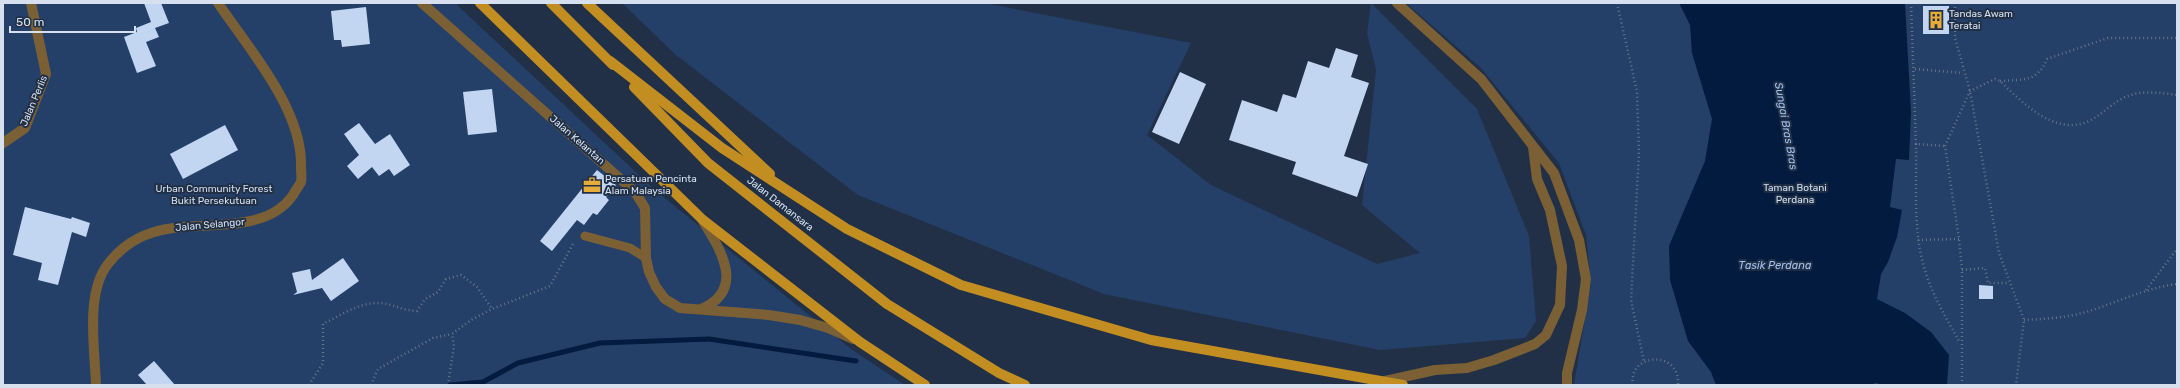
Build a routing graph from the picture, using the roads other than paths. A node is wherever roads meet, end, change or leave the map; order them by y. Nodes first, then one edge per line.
1 (31, 3) edge
2 (218, 3) edge
3 (422, 3) edge
4 (480, 3) edge
5 (551, 3) edge
6 (587, 3) edge
7 (1396, 3) edge
8 (610, 61) junction
9 (3, 143) edge
10 (1532, 145) junction
11 (791, 194) junction
12 (702, 220) junction
13 (585, 236) dead end
14 (646, 258) junction
15 (701, 309) junction
16 (860, 342) junction
17 (1385, 381) junction
18 (96, 385) edge
19 (925, 385) edge
20 (1024, 385) edge
21 (1403, 385) edge
22 (1567, 385) edge

1 - 9 street, Jalan Perlis
2 - 18 street, Jalan Selangor
3 - 14 street, Jalan Kelantan
4 - 12 main road
5 - 8 main road, Jalan Damansara
6 - 11 main road
7 - 10 street
8 - 11 main road
8 - 20 main road, Jalan Damansara
10 - 17 street
10 - 22 street
11 - 17 main road
12 - 15 street
12 - 16 main road
13 - 14 lane
14 - 15 street, Jalan Kelantan
15 - 16 street, Jalan Kelantan
16 - 19 main road
17 - 21 main road

